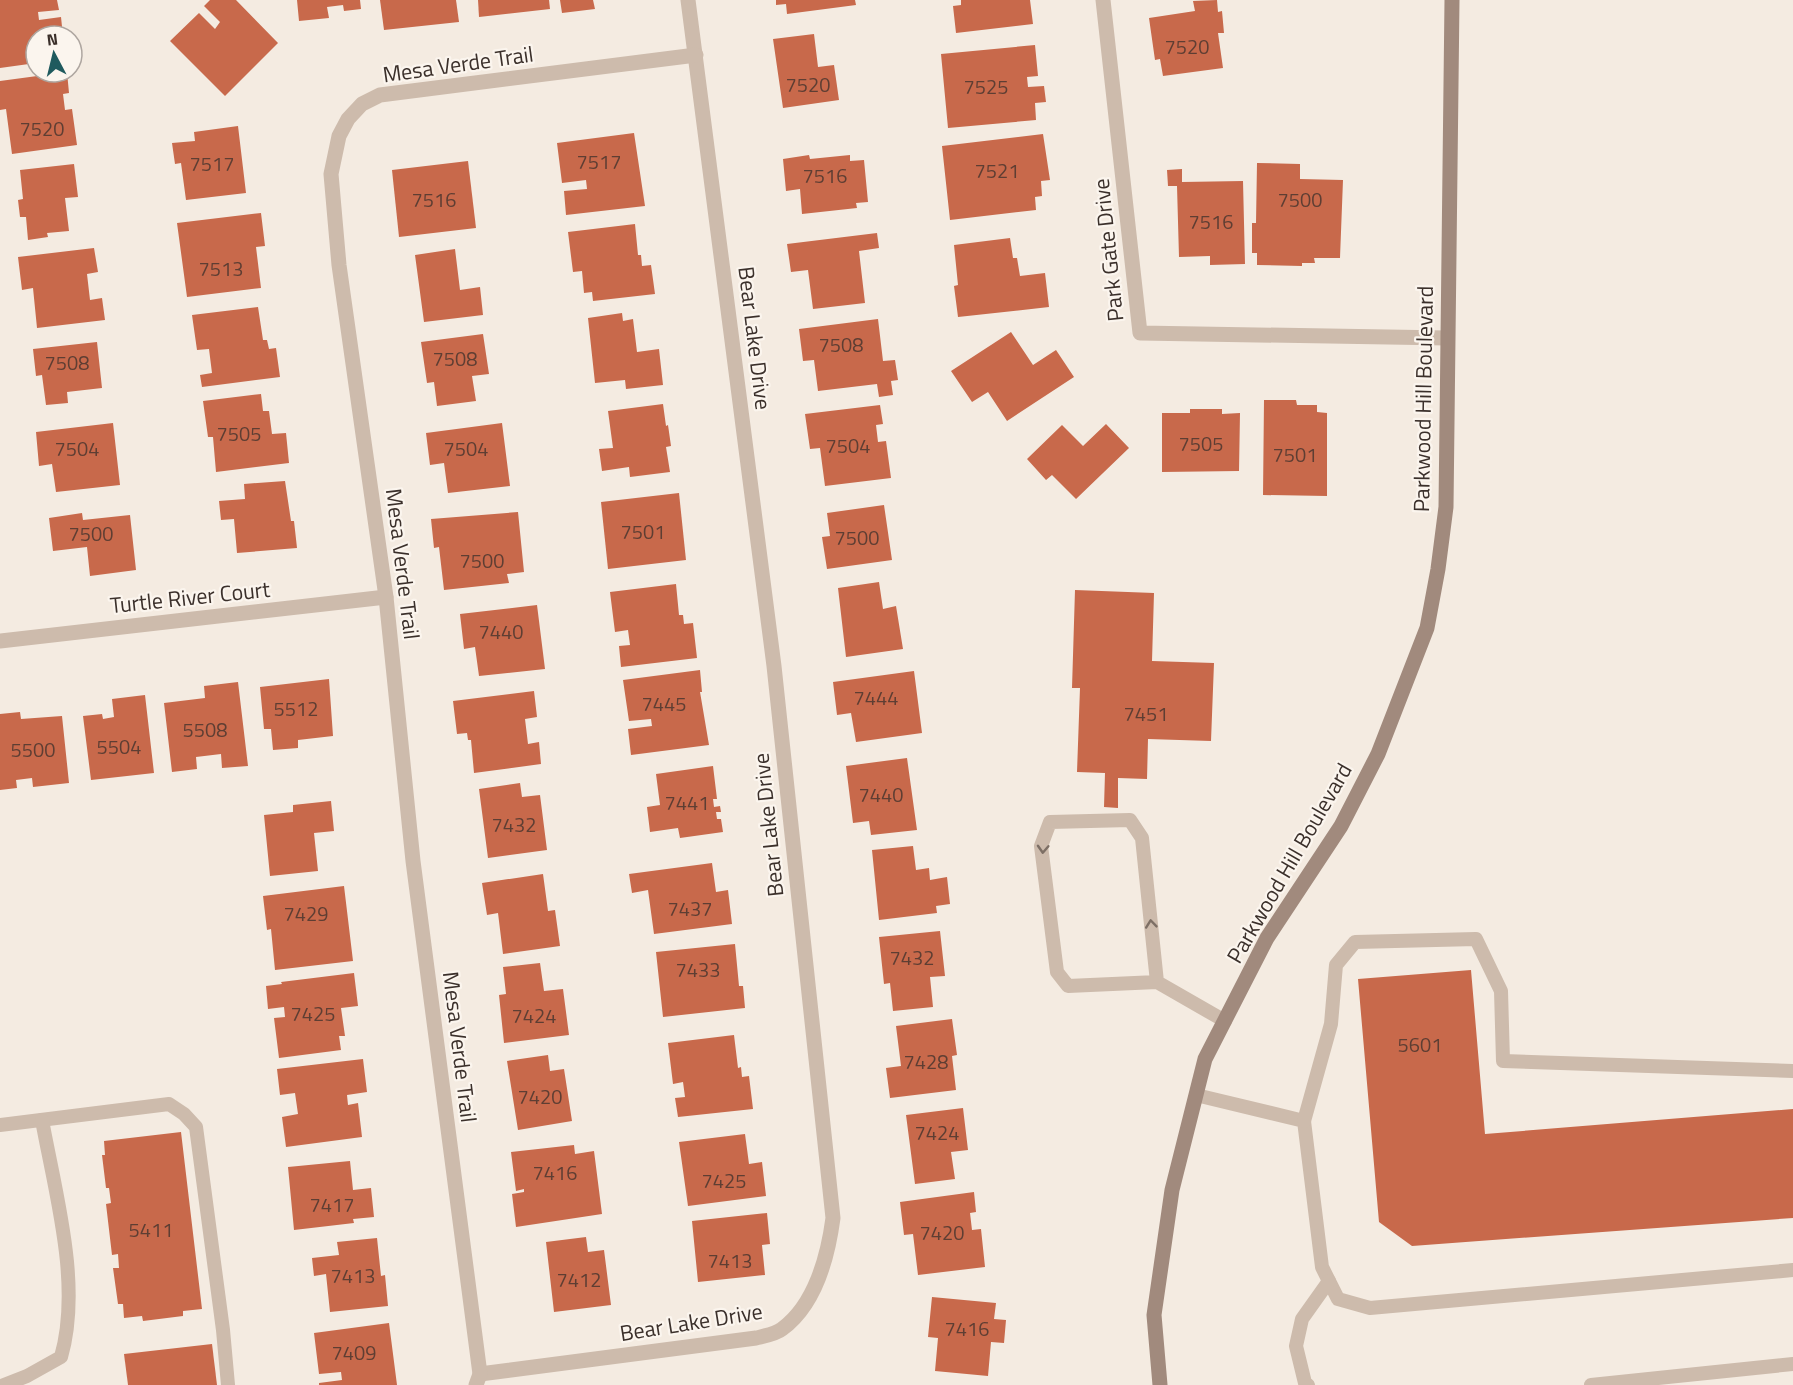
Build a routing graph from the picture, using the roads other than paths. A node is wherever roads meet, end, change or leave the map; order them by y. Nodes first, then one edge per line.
1 (688, 0) edge
2 (1103, 0) edge
3 (1452, 0) edge
4 (696, 55) junction
5 (1447, 338) junction
6 (386, 597) junction
7 (0, 641) edge
8 (1157, 982) junction
9 (1225, 1021) junction
10 (1793, 1071) edge
11 (1196, 1095) junction
12 (42, 1120) junction
13 (1304, 1121) junction
14 (0, 1125) edge
15 (1793, 1270) edge
16 (1329, 1281) junction
17 (1793, 1364) edge
18 (1159, 1378) edge
19 (481, 1381) edge
20 (4, 1385) edge
21 (228, 1385) edge
22 (1167, 1385) edge
23 (1308, 1385) edge
24 (1591, 1385) edge

1 - 4 street, Bear Lake Drive
2 - 5 street, Park Gate Drive
3 - 5 street, Parkwood Hill Boulevard
4 - 6 street, Mesa Verde Trail
4 - 19 street, Bear Lake Drive
5 - 9 street, Parkwood Hill Boulevard
6 - 7 street, Turtle River Court
6 - 19 street, Mesa Verde Trail
8 -> 8 lane
8 - 9 lane
9 - 11 street, Parkwood Hill Boulevard
10 - 13 lane
11 - 13 lane
11 - 18 street, Parkwood Hill Boulevard
12 - 14 lane
12 - 20 lane
12 - 21 lane
13 - 16 lane
15 - 16 lane
16 - 23 lane
17 - 24 lane
18 - 22 street

